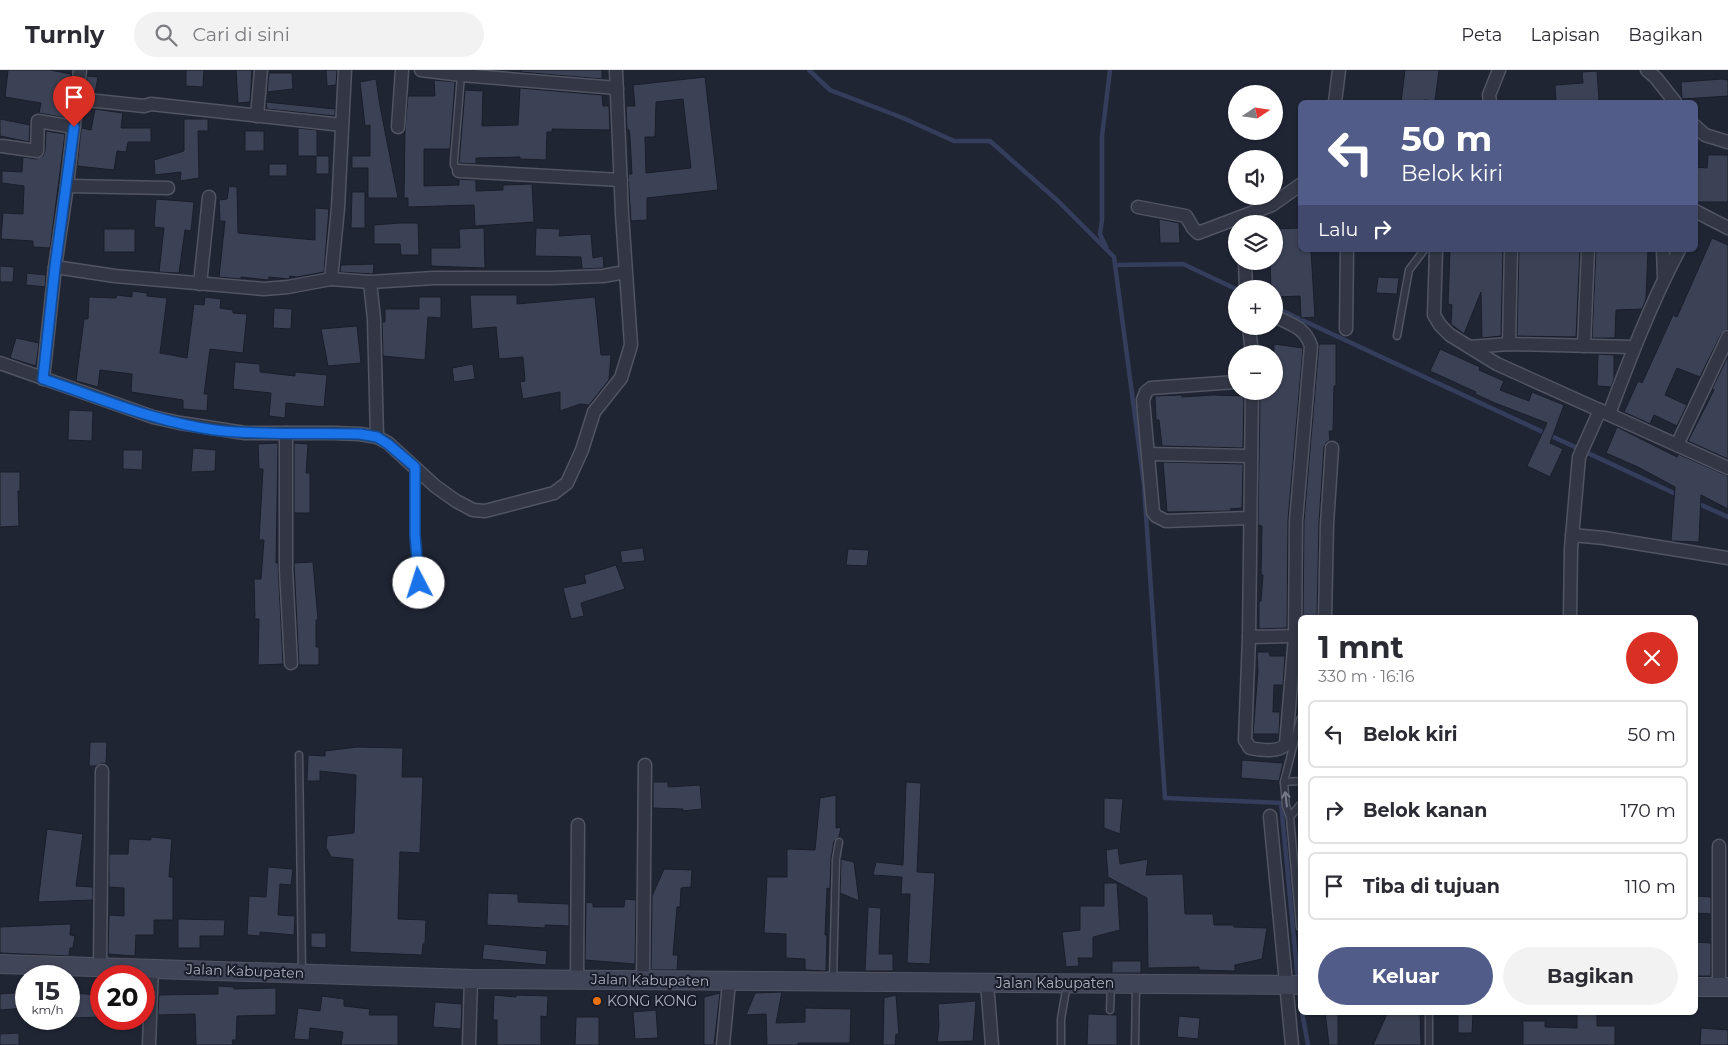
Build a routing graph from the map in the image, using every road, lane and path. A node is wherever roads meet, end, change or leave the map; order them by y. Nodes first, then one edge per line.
1 (80, 70) edge
2 (261, 70) edge
3 (345, 70) edge
4 (402, 70) edge
5 (421, 70) edge
6 (616, 70) edge
7 (1339, 70) edge
8 (1499, 70) edge
9 (1647, 70) edge
10 (461, 73) edge
11 (617, 88) junction
12 (78, 98) junction
13 (1335, 100) edge
14 (1490, 100) edge
15 (1672, 100) edge
16 (257, 116) junction
17 (342, 125) junction
18 (74, 127) junction
19 (398, 127) dead end
20 (1698, 128) edge
21 (1728, 142) edge
22 (2, 146) dead end
23 (459, 171) joint
24 (621, 180) junction
25 (67, 186) junction
26 (1298, 186) edge
27 (168, 188) dead end
28 (209, 196) dead end
29 (1138, 207) dead end
30 (1253, 215) edge
31 (1698, 216) edge
32 (1228, 225) edge
33 (1728, 228) edge
34 (1347, 252) edge
35 (1423, 252) edge
36 (1436, 252) edge
37 (1511, 252) edge
38 (1588, 252) edge
39 (1663, 252) edge
40 (1679, 252) edge
41 (55, 267) junction
42 (626, 272) junction
43 (331, 279) junction
44 (1664, 279) junction
45 (370, 282) junction
46 (200, 284) junction
47 (1283, 321) edge
48 (1346, 329) dead end
49 (1398, 336) dead end
50 (1728, 337) edge
51 (1509, 344) junction
52 (1584, 346) junction
53 (1470, 347) junction
54 (1634, 347) junction
55 (0, 363) edge
56 (43, 379) junction
57 (1228, 383) edge
58 (1252, 400) edge
59 (1604, 412) junction
60 (286, 433) junction
61 (377, 437) junction
62 (1677, 445) junction
63 (1332, 448) dead end
64 (1148, 454) junction
65 (1250, 456) junction
66 (415, 467) junction
67 (1728, 468) edge
68 (1250, 518) junction
69 (1572, 536) junction
70 (1728, 558) edge
71 (419, 583) dead end
72 (1325, 615) edge
73 (1570, 615) edge
74 (1249, 636) junction
75 (1298, 636) edge
76 (291, 663) dead end
77 (1298, 727) edge
78 (299, 755) dead end
79 (645, 765) dead end
80 (102, 771) dead end
81 (1298, 780) edge
82 (1284, 782) junction
83 (1298, 807) edge
84 (1270, 816) dead end
85 (1290, 817) junction
86 (578, 825) dead end
87 (839, 842) dead end
88 (1719, 846) dead end
89 (1298, 901) edge
90 (0, 964) edge
91 (100, 965) edge
92 (90, 966) edge
93 (155, 967) edge
94 (302, 973) junction
95 (471, 979) junction
96 (577, 979) junction
97 (643, 980) junction
98 (729, 982) junction
99 (833, 982) junction
100 (987, 983) junction
101 (1067, 983) junction
102 (1111, 983) junction
103 (1136, 983) junction
104 (1293, 985) edge
105 (1698, 987) edge
106 (1723, 987) edge
107 (1110, 1010) dead end
108 (1429, 1015) edge
109 (150, 1030) edge
110 (149, 1045) edge
111 (469, 1045) edge
112 (723, 1045) edge
113 (992, 1045) edge
114 (1061, 1045) edge
115 (1135, 1045) edge
116 (1292, 1045) edge
117 (1428, 1045) edge

1 - 12 street
2 - 16 street
3 - 17 street
4 - 19 street
5 - 10 street
6 - 11 street
7 - 13 street
8 - 14 street
9 - 15 street
10 - 11 street
10 - 23 lane
11 - 24 street
12 - 16 street
12 - 18 street
16 - 17 street
17 - 43 street
18 - 22 street
18 - 25 street
20 - 21 street
23 - 24 street
24 - 42 street
25 - 27 street
25 - 41 street
26 - 30 street
28 - 46 street
29 - 32 street
31 - 33 street
34 - 48 street
35 - 49 lane
36 - 53 street
37 - 51 street
38 - 52 street
39 - 44 street
40 - 44 street
41 - 46 street
41 - 56 street
42 - 45 street
42 - 66 street
43 - 45 street
43 - 46 street
44 - 54 street
45 - 61 street
47 - 75 street
50 - 62 street
51 - 52 street
51 - 53 street
52 - 54 street
53 - 59 street
54 - 59 street
55 - 56 street
56 - 60 street
57 - 64 street
58 - 65 street
59 - 62 street
59 - 69 street
60 - 61 street
60 - 76 street
61 - 66 street
62 - 67 street
63 - 72 street
64 - 65 street
64 - 68 street
65 - 68 street
66 - 71 lane
68 - 74 street
69 - 70 street
69 - 73 street
74 - 75 street
74 - 75 street
77 - 82 lane
78 - 94 lane
79 - 97 street
80 - 91 street
81 - 82 lane
85 -> 82 lane
83 - 85 lane
84 - 104 street
85 - 89 lane
86 - 96 street
87 - 99 lane
88 - 106 street
90 - 92 main road, Jalan Kabupaten
93 - 94 main road, Jalan Kabupaten
94 - 95 main road, Jalan Kabupaten
95 - 96 main road, Jalan Kabupaten
95 - 111 street
96 - 97 main road, Jalan Kabupaten
97 - 98 main road, Jalan Kabupaten
98 - 99 main road, Jalan Kabupaten
98 - 112 street
99 - 100 main road, Jalan Kabupaten
100 - 101 main road, Jalan Kabupaten
100 - 113 street
101 - 102 main road, Jalan Kabupaten
101 - 114 lane
102 - 103 main road, Jalan Kabupaten
102 - 107 lane
103 - 104 main road, Jalan Kabupaten
103 - 115 lane
104 - 116 street
105 - 106 main road
108 - 117 lane
109 - 110 street

